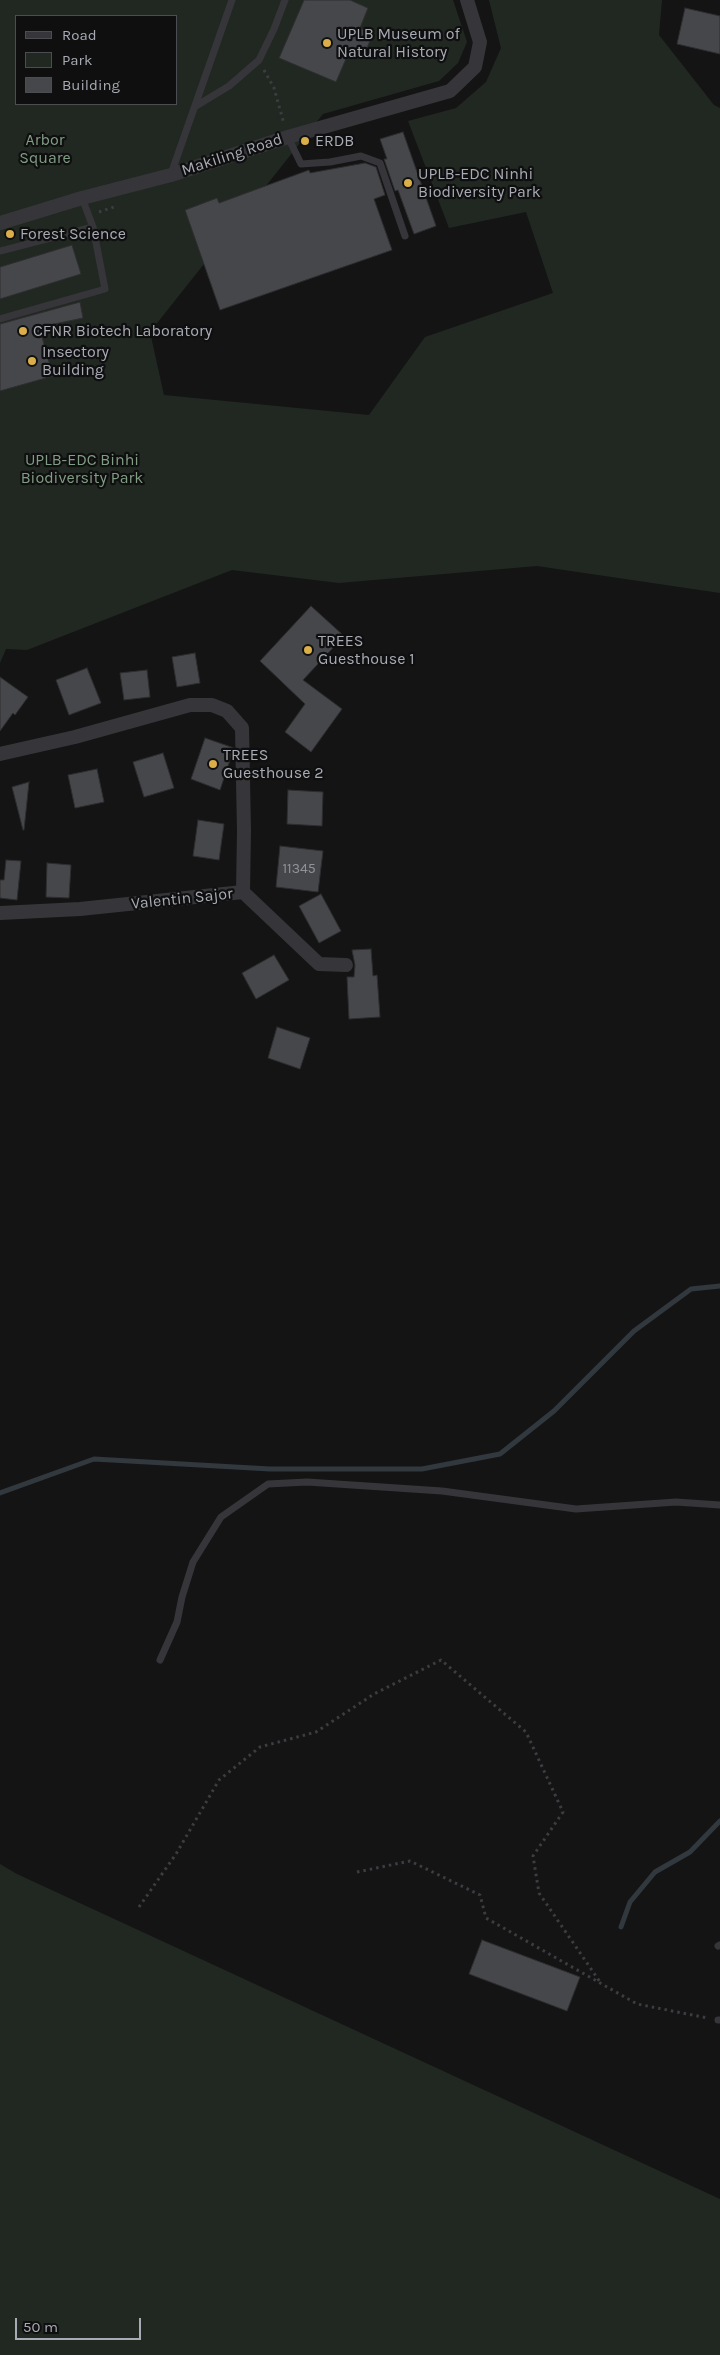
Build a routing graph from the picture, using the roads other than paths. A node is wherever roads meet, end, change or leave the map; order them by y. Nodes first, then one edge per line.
1 (232, 0) edge
2 (285, 0) edge
3 (467, 0) edge
4 (196, 106) junction
5 (287, 133) junction
6 (171, 175) junction
7 (82, 198) junction
8 (0, 223) edge
9 (93, 227) junction
10 (405, 236) dead end
11 (0, 251) edge
12 (0, 319) edge
13 (0, 754) edge
14 (244, 892) junction
15 (0, 913) edge
16 (346, 965) dead end
17 (720, 1505) edge
18 (160, 1660) dead end

1 - 4 lane
2 - 4 lane
3 - 5 street, Makiling Road
4 - 6 lane
5 - 6 street, Makiling Road
5 - 10 lane
6 - 7 street, Makiling Road
7 - 8 street, Makiling Road
7 - 9 lane
9 - 11 lane
9 - 12 lane
13 - 14 street, Valentin Sajor
14 - 15 street, Valentin Sajor
14 - 16 street
17 - 18 lane

